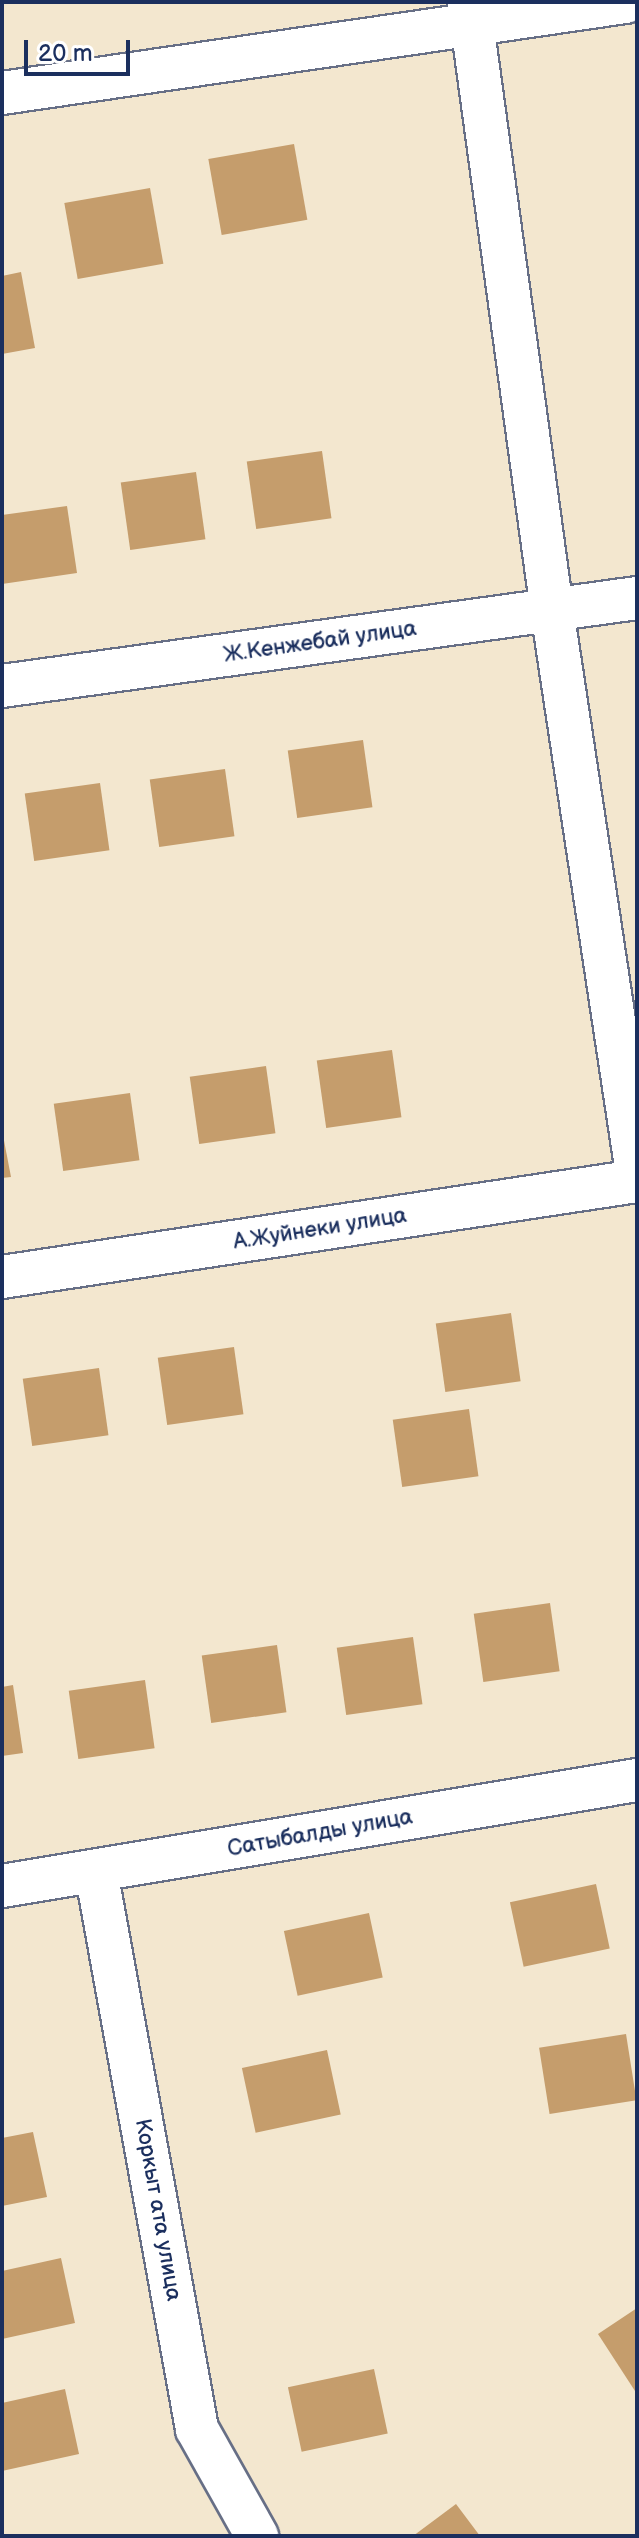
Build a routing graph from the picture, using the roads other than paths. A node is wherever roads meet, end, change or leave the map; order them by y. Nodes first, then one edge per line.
1 (625, 2) edge
2 (470, 12) edge
3 (2, 93) edge
4 (637, 598) edge
5 (552, 610) junction
6 (2, 686) edge
7 (637, 1173) edge
8 (637, 1181) edge
9 (2, 1277) edge
10 (637, 1780) edge
11 (96, 1871) junction
12 (2, 1886) edge
13 (245, 2531) edge

1 - 2 street
2 - 3 street
2 - 5 street
4 - 5 street, Ж.Кенжебай улица
5 - 6 street, Ж.Кенжебай улица
5 - 7 street
8 - 9 street, А.Жуйнеки улица
10 - 11 street, Сатыбалды улица
11 - 12 street, Сатыбалды улица
11 - 13 street, Коркыт ата улица

